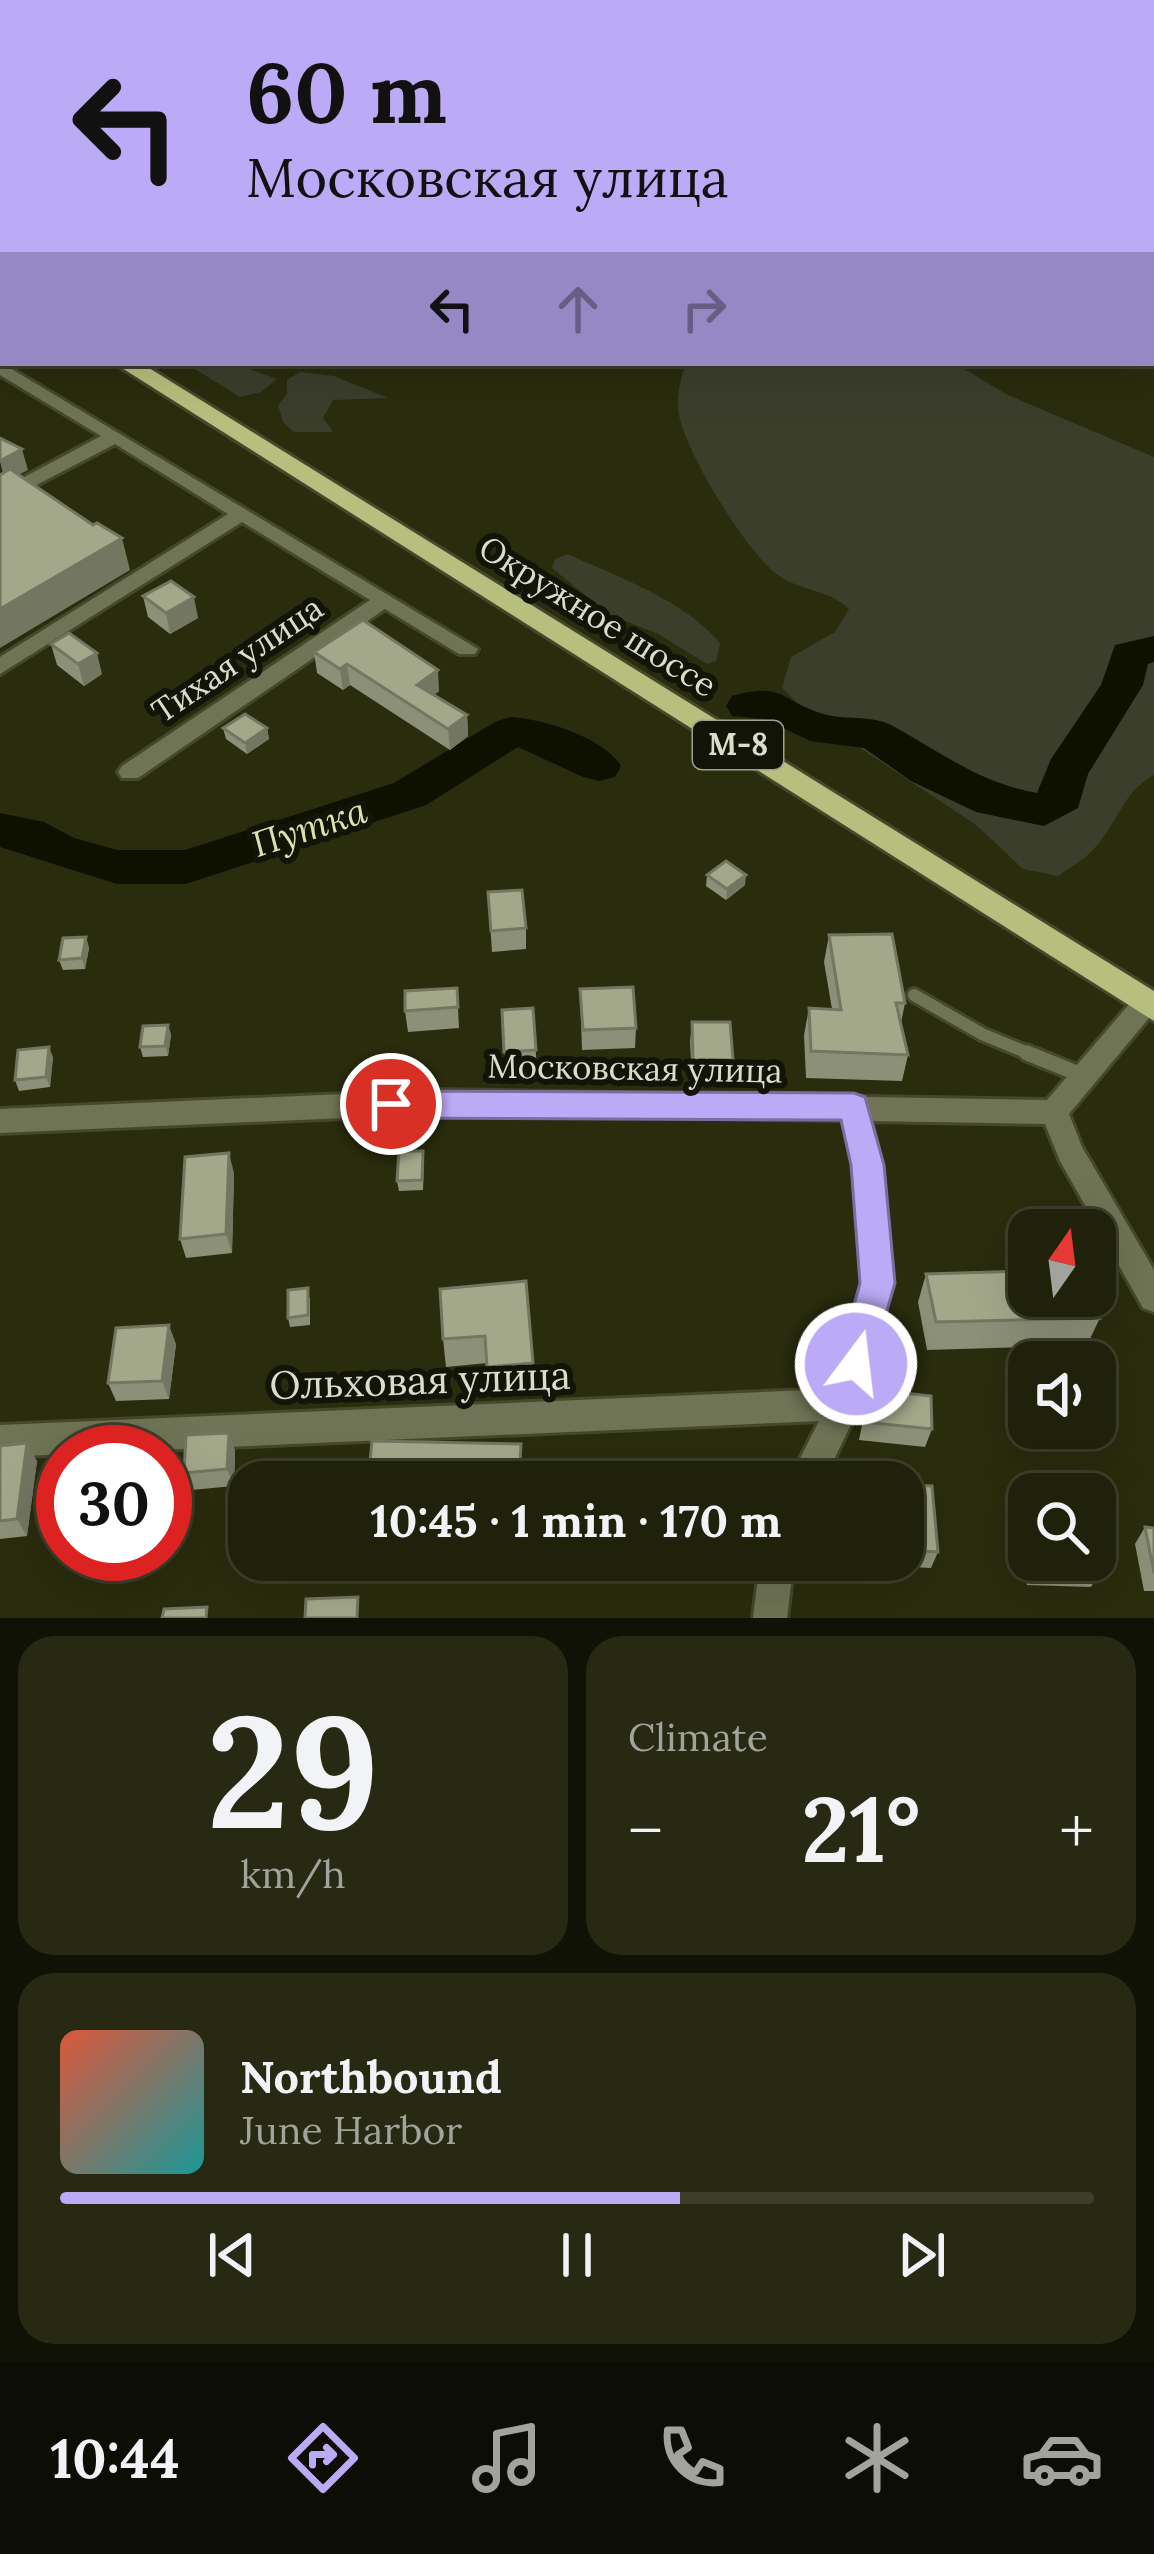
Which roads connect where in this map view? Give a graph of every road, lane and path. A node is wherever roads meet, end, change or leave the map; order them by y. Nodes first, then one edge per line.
1 (130, 366) edge
2 (0, 367) edge
3 (114, 436) junction
4 (0, 498) edge
5 (243, 512) junction
6 (382, 601) junction
7 (466, 650) dead end
8 (0, 667) edge
9 (130, 772) dead end
10 (914, 995) dead end
11 (1150, 1006) edge
12 (1085, 1076) junction
13 (854, 1107) junction
14 (1054, 1112) junction
15 (0, 1121) edge
16 (1154, 1298) edge
17 (844, 1404) junction
18 (0, 1441) edge
19 (816, 1461) edge
20 (774, 1581) edge
21 (770, 1618) edge

1 - 11 main road, Окружное шоссе / М-8
2 - 3 street
3 - 4 street
3 - 5 street
5 - 6 street
5 - 8 street
6 - 7 street
6 - 9 street, Тихая улица
10 - 12 lane
11 - 12 street
12 - 14 street
13 - 14 street, Московская улица
13 - 15 street, Московская улица
13 - 17 street
14 - 16 street
17 - 18 street, Ольховая улица
17 - 19 street
20 - 21 street

